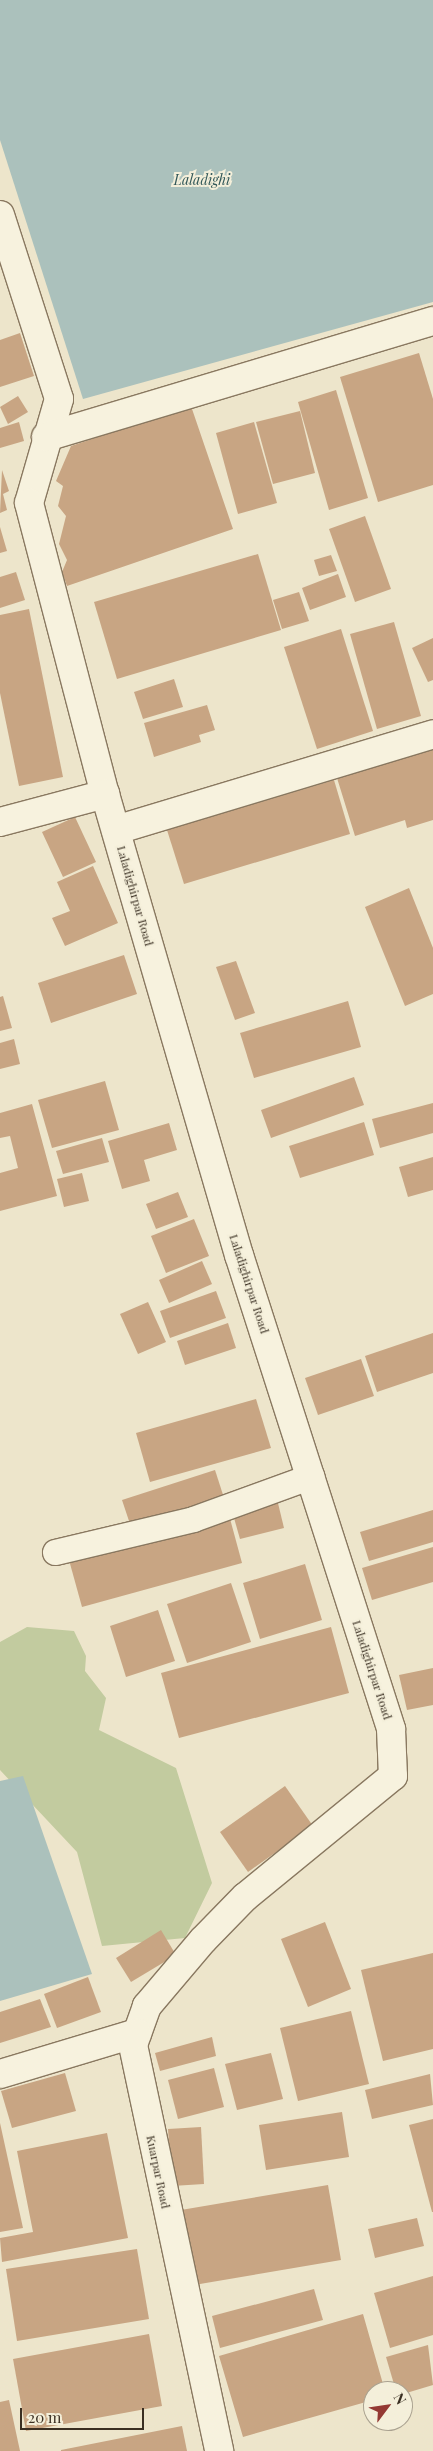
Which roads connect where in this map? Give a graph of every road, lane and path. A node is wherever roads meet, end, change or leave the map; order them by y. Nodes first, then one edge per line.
1 (0, 215) edge
2 (433, 321) edge
3 (46, 437) junction
4 (433, 734) edge
5 (106, 794) junction
6 (0, 822) edge
7 (116, 830) junction
8 (311, 1476) junction
9 (55, 1552) dead end
10 (137, 2032) junction
11 (0, 2074) edge
12 (219, 2451) edge

1 - 3 street, Laladighirpar Road
2 - 3 street
3 - 5 street, Laladighirpar Road
4 - 7 street
5 - 6 street
5 - 7 street, Laladighirpar Road
7 - 8 street, Laladighirpar Road
8 - 9 lane
8 - 10 street, Laladighirpar Road
10 - 11 street
10 - 12 street, Kuarpar Road

